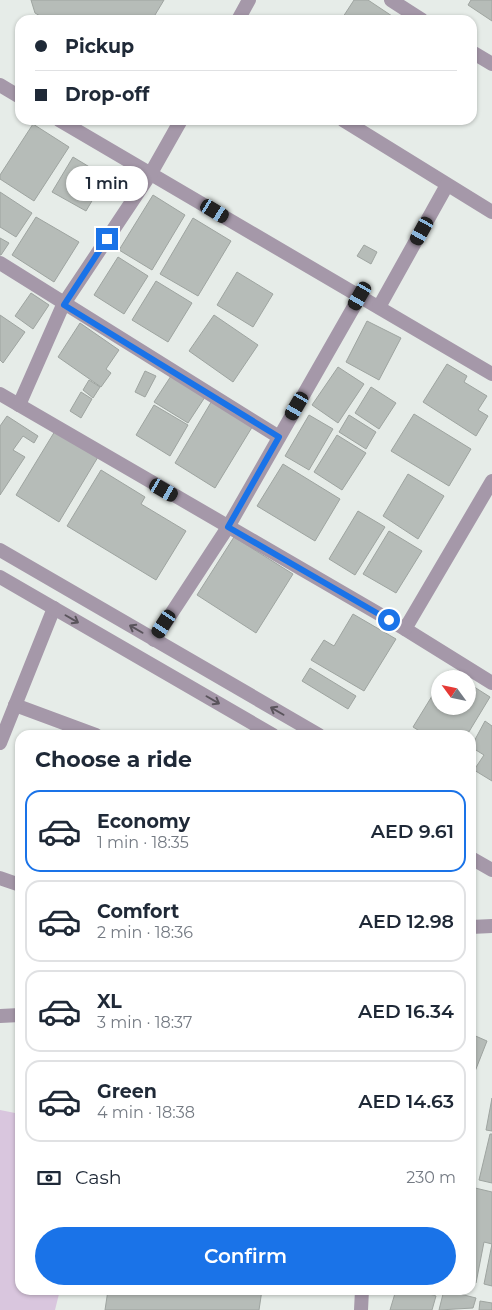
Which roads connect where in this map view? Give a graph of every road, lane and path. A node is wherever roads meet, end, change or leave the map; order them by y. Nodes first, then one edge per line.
1 (249, 0) edge
2 (391, 0) edge
3 (241, 15) edge
4 (414, 15) edge
5 (477, 55) edge
6 (492, 64) edge
7 (0, 85) edge
8 (15, 94) edge
9 (68, 125) edge
10 (178, 125) edge
11 (350, 125) edge
12 (151, 173) junction
13 (447, 184) junction
14 (492, 212) edge
15 (0, 264) edge
16 (360, 296) junction
17 (64, 305) junction
18 (379, 307) junction
19 (492, 374) edge
20 (0, 394) edge
21 (19, 405) junction
22 (279, 437) junction
23 (492, 481) edge
24 (228, 527) junction
25 (0, 550) edge
26 (0, 577) edge
27 (54, 608) junction
28 (405, 629) junction
29 (154, 640) junction
30 (492, 683) edge
31 (15, 705) junction
32 (82, 730) edge
33 (264, 730) edge
34 (310, 730) edge
35 (0, 743) edge
36 (476, 861) edge
37 (492, 870) edge
38 (0, 878) edge
39 (15, 883) edge
40 (492, 926) edge
41 (476, 927) edge
42 (15, 1015) edge
43 (0, 1016) edge
44 (362, 1295) edge
45 (361, 1310) edge

1 - 3 street
2 - 4 street
5 - 6 street
7 - 8 street
9 - 12 street
10 - 12 street
11 - 13 street
12 - 16 street
12 - 17 street
13 - 14 street
13 - 18 street
15 - 17 street
16 - 18 street
16 - 22 street
17 - 21 street
17 - 22 street
18 - 19 street
20 - 21 street
21 - 24 street
22 - 24 street
23 - 28 street
24 - 28 street
24 - 29 street
29 -> 25 street
26 - 27 street
27 - 31 street
27 -> 33 street
28 - 30 street
34 -> 29 street
31 - 32 street
31 - 35 street
36 - 37 street
38 - 39 street
40 - 41 street
42 - 43 street
44 - 45 street

